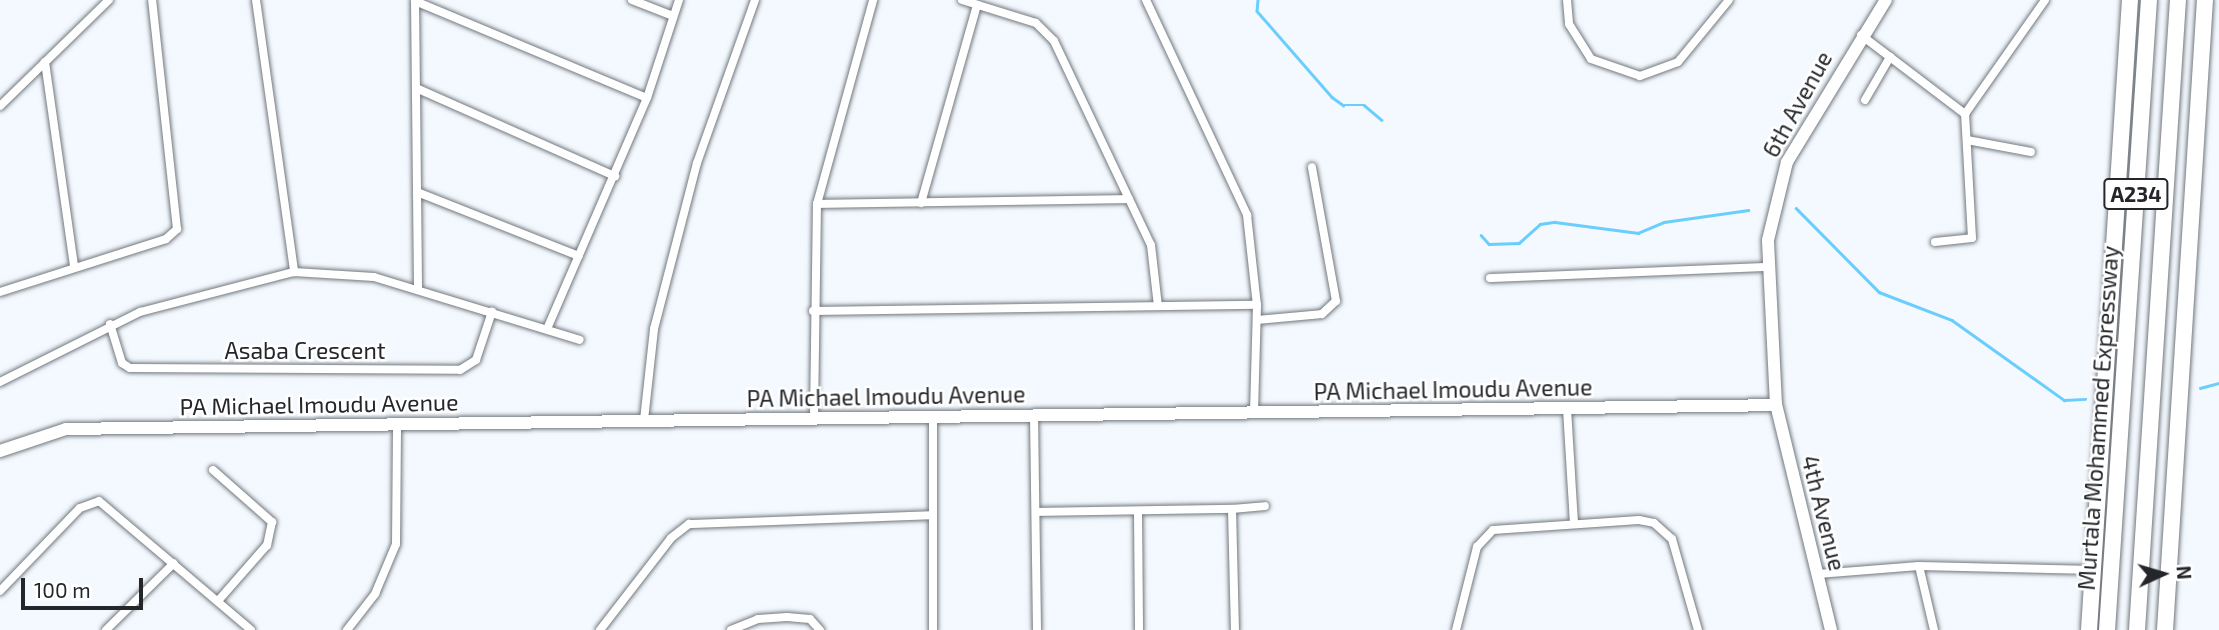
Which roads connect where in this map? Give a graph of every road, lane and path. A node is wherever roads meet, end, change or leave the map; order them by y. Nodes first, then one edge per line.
1 (109, 0) edge
2 (152, 0) edge
3 (256, 0) edge
4 (415, 0) edge
5 (632, 0) edge
6 (679, 0) edge
7 (755, 0) edge
8 (873, 0) edge
9 (962, 0) edge
10 (1146, 0) edge
11 (1567, 0) edge
12 (1729, 0) edge
13 (1886, 0) edge
14 (2045, 0) edge
15 (2130, 0) edge
16 (2149, 0) edge
17 (2178, 0) edge
18 (2205, 0) edge
19 (977, 5) junction
20 (673, 16) junction
21 (1861, 35) junction
22 (1890, 57) junction
23 (45, 62) junction
24 (416, 88) junction
25 (647, 98) junction
26 (1865, 100) dead end
27 (0, 106) edge
28 (1965, 114) junction
29 (1967, 140) junction
30 (2031, 152) dead end
31 (1312, 167) dead end
32 (615, 176) junction
33 (417, 192) junction
34 (1129, 199) junction
35 (921, 203) junction
36 (817, 204) junction
37 (1936, 242) dead end
38 (579, 256) junction
39 (74, 267) junction
40 (1767, 267) junction
41 (294, 272) junction
42 (1490, 278) dead end
43 (418, 289) junction
44 (0, 292) edge
45 (1257, 305) junction
46 (1158, 306) junction
47 (492, 312) junction
48 (813, 312) junction
49 (1257, 320) junction
50 (110, 324) junction
51 (547, 330) junction
52 (580, 340) dead end
53 (0, 382) edge
54 (1776, 405) junction
55 (1567, 409) junction
56 (1254, 413) junction
57 (1034, 415) junction
58 (933, 416) junction
59 (814, 417) junction
60 (644, 420) junction
61 (397, 423) junction
62 (0, 451) edge
63 (213, 470) dead end
64 (1265, 506) dead end
65 (1232, 509) junction
66 (1036, 512) junction
67 (1139, 512) junction
68 (933, 515) junction
69 (1574, 522) junction
70 (174, 563) junction
71 (1919, 566) junction
72 (2094, 570) junction
73 (1818, 574) junction
74 (0, 591) edge
75 (218, 601) junction
76 (106, 630) edge
77 (251, 630) edge
78 (347, 630) edge
79 (600, 630) edge
80 (731, 630) edge
81 (820, 630) edge
82 (933, 630) edge
83 (1037, 630) edge
84 (1139, 630) edge
85 (1235, 630) edge
86 (1455, 630) edge
87 (1698, 630) edge
88 (1831, 630) edge
89 (1934, 630) edge
90 (2089, 630) edge
91 (2107, 630) edge
92 (2137, 630) edge
93 (2165, 630) edge

1 - 23 street
2 - 39 street
3 - 41 street
4 - 24 street
4 - 25 street
5 - 20 street
6 - 20 street
7 - 60 street
8 - 36 street
9 - 19 street
10 - 45 street
11 - 12 street
13 - 21 street, 6th Avenue
14 - 28 street
15 - 72 highway, Murtala Mohammed Expressway
16 - 91 highway, Murtala Mohammed Expressway / A234
17 - 92 highway, A234
18 - 93 highway
19 - 34 street
19 - 35 street
20 - 25 street
21 - 22 street
21 - 40 street, 6th Avenue
22 - 26 street
22 - 28 street
23 - 27 street
23 - 39 street
24 - 32 street
24 - 33 street
25 - 32 street
28 - 29 street
29 - 30 street
29 - 37 street
31 - 49 street
32 - 38 street
33 - 38 street
33 - 43 street
34 - 35 street
34 - 46 street
35 - 36 street
36 - 48 street
38 - 51 street
39 - 44 street
40 - 42 street
40 - 54 street, 6th Avenue
41 - 43 street
41 - 50 street
43 - 47 street
45 - 46 street
45 - 49 street
46 - 48 street
47 - 50 street, Asaba Crescent
47 - 51 street
48 - 59 street
49 - 56 street
50 - 53 street
51 - 52 street
54 - 55 street, PA Michael Imoudu Avenue
54 - 73 street, 4th Avenue
55 - 56 street, PA Michael Imoudu Avenue
55 - 69 street
56 - 57 street, PA Michael Imoudu Avenue
57 - 58 street, PA Michael Imoudu Avenue
57 - 66 street
58 - 59 street, PA Michael Imoudu Avenue
58 - 68 street
59 - 60 street, PA Michael Imoudu Avenue
60 - 61 street, PA Michael Imoudu Avenue
61 - 62 street, PA Michael Imoudu Avenue
61 - 78 street
63 - 75 street
64 - 65 street
65 - 67 street
65 - 85 street
66 - 67 street
66 - 83 street
67 - 84 street
68 - 79 street
68 - 82 street
69 - 86 street
69 - 87 street
70 - 74 street
70 - 75 street
70 - 76 street
71 - 72 street
71 - 73 street
71 - 89 street
72 - 90 highway, Murtala Mohammed Expressway
73 - 88 street, 4th Avenue
75 - 77 street
80 - 81 street

